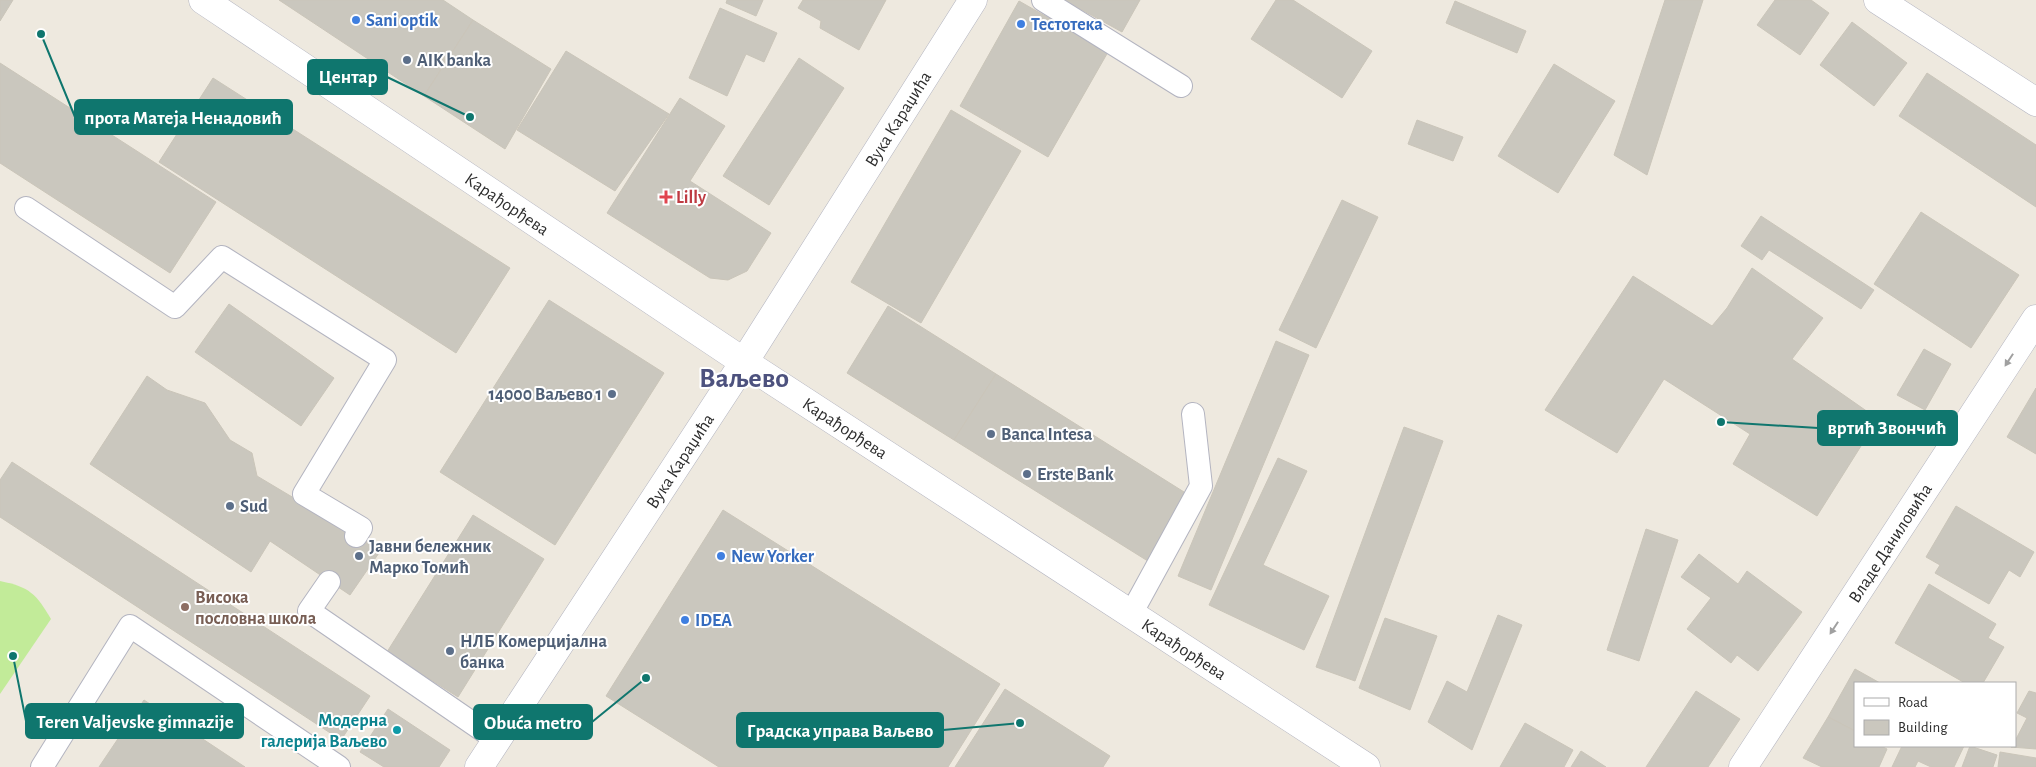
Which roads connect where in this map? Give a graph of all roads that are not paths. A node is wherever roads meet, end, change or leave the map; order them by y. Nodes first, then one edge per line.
1 (203, 0) edge
2 (973, 0) edge
3 (1043, 0) edge
4 (1878, 0) edge
5 (1181, 86) dead end
6 (2036, 102) edge
7 (26, 208) dead end
8 (2036, 319) edge
9 (744, 362) junction
10 (1193, 414) dead end
11 (356, 536) dead end
12 (329, 582) dead end
13 (1131, 614) junction
14 (496, 740) junction
15 (42, 767) edge
16 (340, 767) edge
17 (479, 767) edge
18 (1366, 767) edge
19 (1743, 767) edge

1 - 9 street, Карађорђева
2 - 9 street, Вука Караџића
3 - 5 lane
4 - 6 street
7 - 11 lane
8 -> 19 street, Владе Даниловића
9 - 13 street, Карађорђева
9 - 14 street, Вука Караџића
10 - 13 lane
12 - 14 lane
13 - 18 street, Карађорђева
14 - 17 street, Вука Караџића
15 - 16 lane

